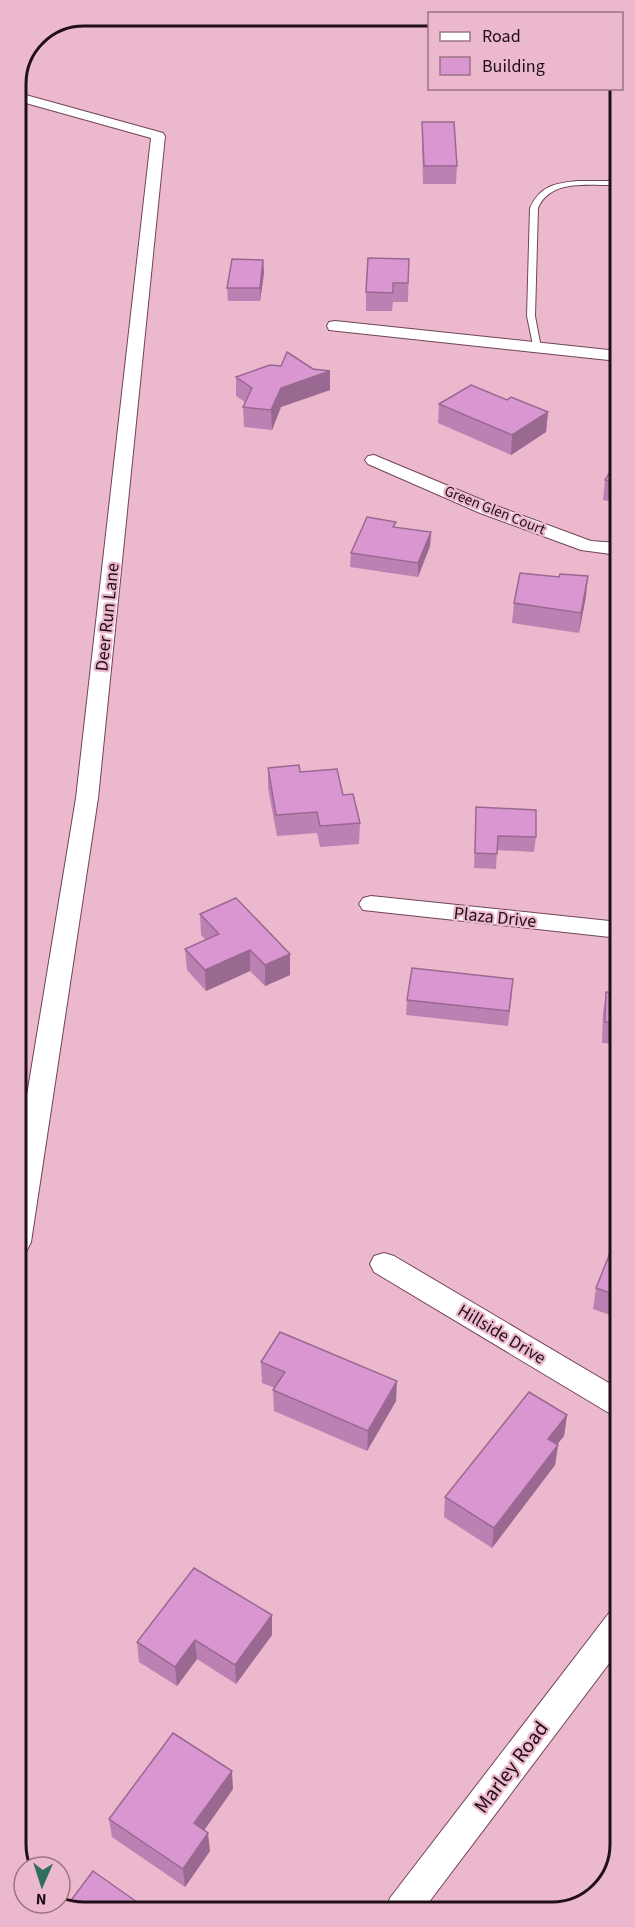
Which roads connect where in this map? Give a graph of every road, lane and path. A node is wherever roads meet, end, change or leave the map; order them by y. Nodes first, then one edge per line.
1 (26, 99) edge
2 (610, 183) edge
3 (335, 326) dead end
4 (537, 348) junction
5 (610, 355) edge
6 (374, 460) dead end
7 (610, 548) edge
8 (371, 904) dead end
9 (610, 929) edge
10 (26, 1179) edge
11 (384, 1264) dead end
12 (610, 1398) edge
13 (610, 1636) edge
14 (408, 1902) edge

1 - 10 street, Deer Run Lane
2 - 4 lane
3 - 4 street
4 - 5 street
6 - 7 street, Green Glen Court
8 - 9 street, Plaza Drive
11 - 12 street, Hillside Drive
13 - 14 street, Marley Road

